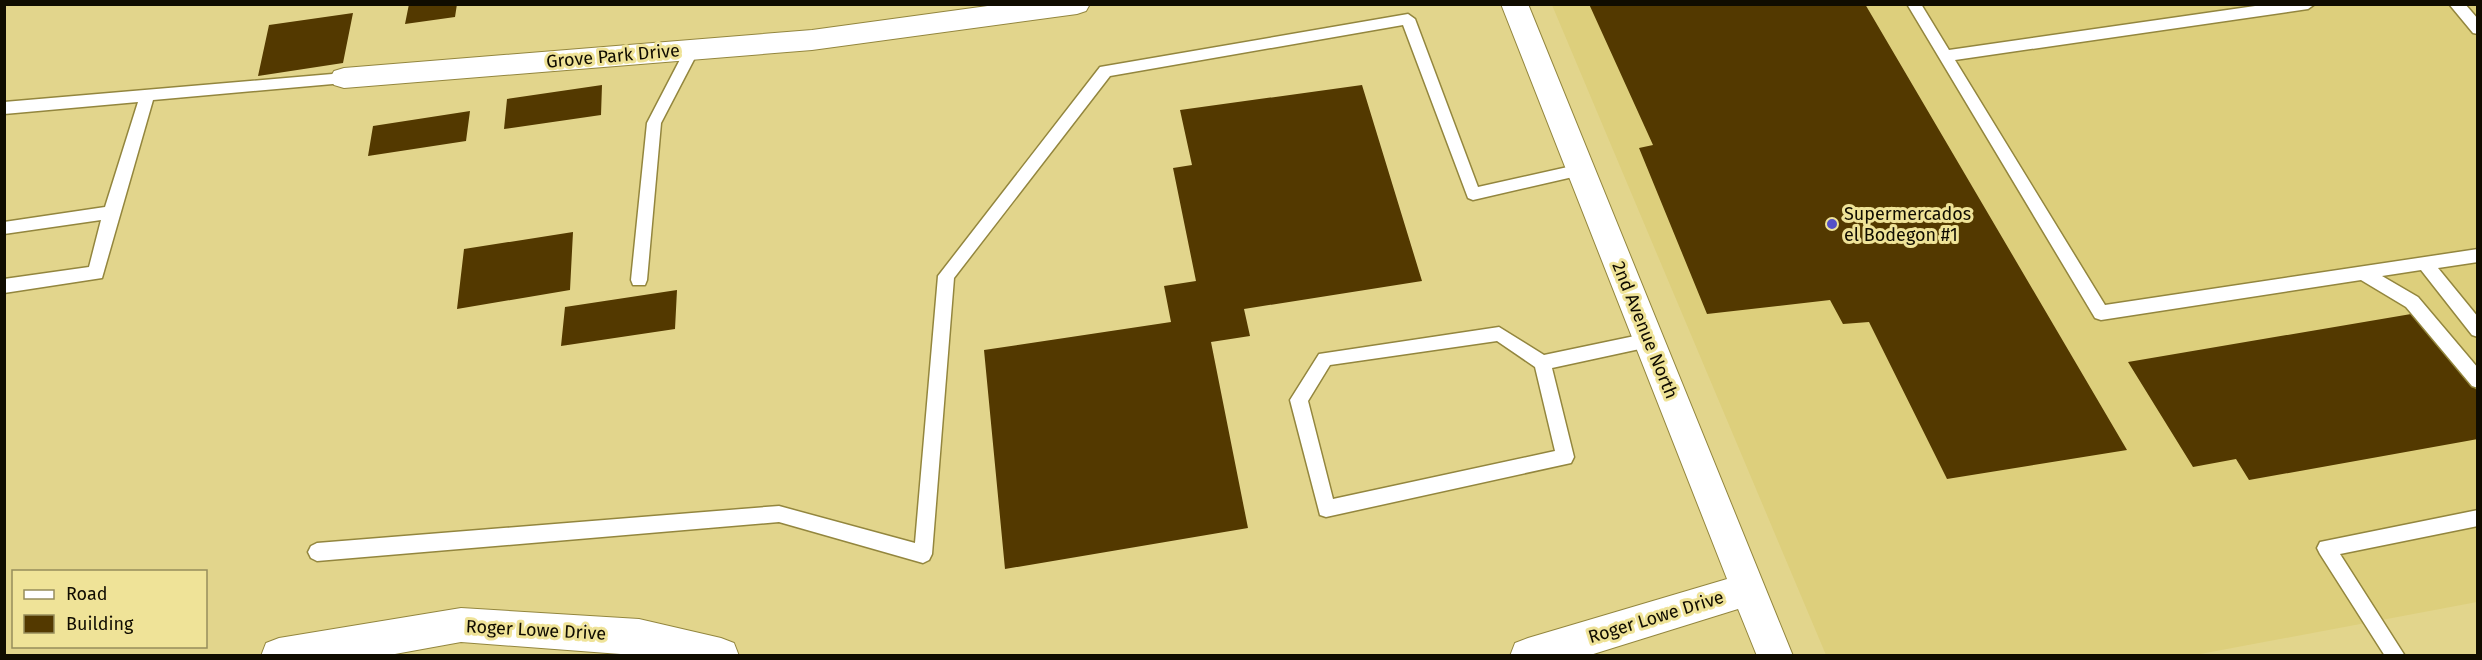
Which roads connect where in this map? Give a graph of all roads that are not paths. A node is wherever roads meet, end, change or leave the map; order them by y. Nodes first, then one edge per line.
1 (1077, 4) edge
2 (1514, 4) edge
3 (1914, 4) edge
4 (2308, 4) edge
5 (2456, 4) edge
6 (2478, 29) edge
7 (692, 50) junction
8 (1945, 56) junction
9 (344, 78) joint
10 (147, 95) junction
11 (4, 108) edge
12 (1581, 170) junction
13 (111, 212) junction
14 (4, 228) edge
15 (2478, 255) edge
16 (2425, 263) junction
17 (2364, 273) junction
18 (639, 280) dead end
19 (4, 286) edge
20 (2478, 330) edge
21 (1649, 340) junction
22 (1542, 363) junction
23 (2478, 381) edge
24 (2478, 518) edge
25 (317, 552) dead end
26 (1749, 589) junction
27 (279, 656) edge
28 (721, 656) edge
29 (1528, 656) edge
30 (1775, 656) edge
31 (2396, 656) edge

1 - 7 street, Grove Park Drive
2 - 12 street, 2nd Avenue North
3 - 8 lane
4 - 8 lane
5 - 6 lane
7 - 9 street, Grove Park Drive
7 - 18 lane
8 - 17 lane
9 - 10 lane, Grove Park Drive
10 - 11 lane, Grove Park Drive
10 - 13 lane
12 - 21 street, 2nd Avenue North
12 - 25 lane
13 - 14 lane
13 - 19 lane
15 - 16 lane
16 - 17 lane
16 - 20 lane
17 - 23 lane
21 - 22 lane
21 - 26 street, 2nd Avenue North
22 - 22 lane
24 - 31 lane
26 - 29 street, Roger Lowe Drive
26 - 30 street, 2nd Avenue North
27 - 28 street, Roger Lowe Drive

